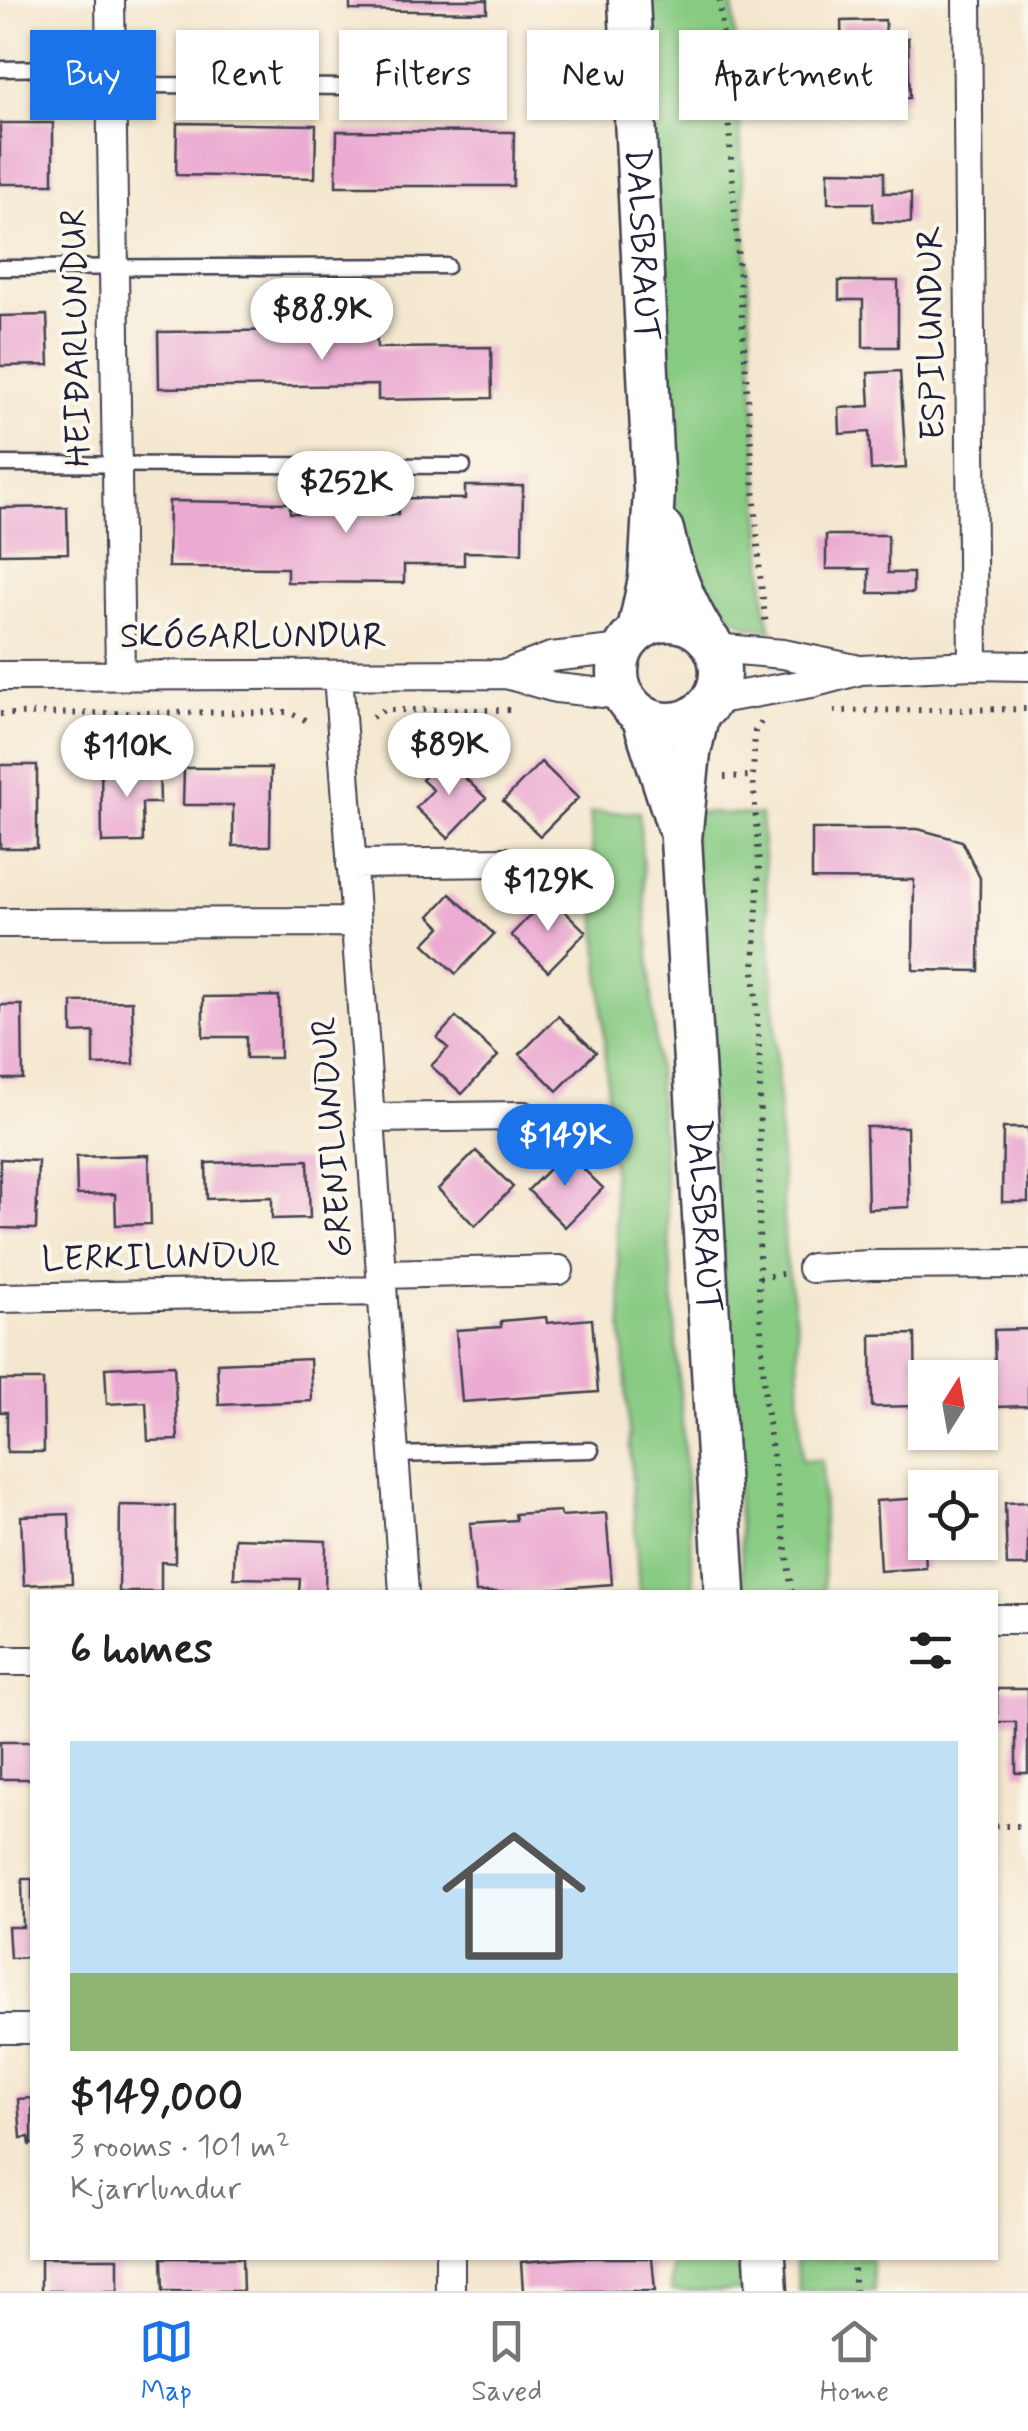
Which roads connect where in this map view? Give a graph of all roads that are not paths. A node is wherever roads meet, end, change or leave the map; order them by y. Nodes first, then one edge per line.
1 (110, 0) edge
2 (629, 0) edge
3 (967, 0) edge
4 (110, 30) edge
5 (30, 69) edge
6 (0, 70) edge
7 (156, 84) edge
8 (339, 86) edge
9 (112, 120) edge
10 (447, 266) dead end
11 (0, 268) edge
12 (114, 268) junction
13 (0, 464) edge
14 (117, 464) junction
15 (463, 466) dead end
16 (654, 492) junction
17 (630, 640) junction
18 (710, 643) junction
19 (973, 665) junction
20 (1028, 666) edge
21 (861, 670) junction
22 (506, 674) junction
23 (120, 675) junction
24 (338, 675) junction
25 (0, 676) edge
26 (632, 706) junction
27 (706, 706) junction
28 (681, 838) junction
29 (506, 862) dead end
30 (352, 864) junction
31 (356, 922) junction
32 (0, 923) edge
33 (524, 1116) dead end
34 (370, 1118) junction
35 (1028, 1264) edge
36 (812, 1268) dead end
37 (558, 1270) dead end
38 (382, 1283) junction
39 (0, 1298) edge
40 (591, 1450) dead end
41 (394, 1455) junction
42 (404, 1590) edge
43 (725, 1590) edge
44 (998, 1619) edge
45 (1028, 1619) edge
46 (0, 1661) edge
47 (30, 1661) edge
48 (0, 2029) edge
49 (30, 2030) edge
50 (450, 2260) edge
51 (765, 2260) edge
52 (450, 2291) edge
53 (767, 2291) edge

1 - 4 street, HEIÐARLUNDUR
2 - 16 street, DALSBRAUT
3 - 19 street, ESPILUNDUR
5 - 6 lane
7 - 8 lane
9 - 12 street, HEIÐARLUNDUR
10 - 12 lane
11 - 12 lane
12 - 14 street, HEIÐARLUNDUR
13 - 14 lane
14 - 15 lane
14 - 23 street, HEIÐARLUNDUR
16 - 17 street, DALSBRAUT
16 - 18 street, DALSBRAUT
17 - 18 street
17 - 22 street, SKÓGARLUNDUR
17 - 26 street
18 - 21 street
18 - 27 street
19 - 20 street
19 - 21 street
21 - 27 street
22 - 24 street, SKÓGARLUNDUR
22 - 26 street, SKÓGARLUNDUR
23 - 24 street, SKÓGARLUNDUR
23 - 25 street, SKÓGARLUNDUR
24 - 30 street, GRENILUNDUR
26 - 27 street
26 - 28 street, DALSBRAUT
27 - 28 street, DALSBRAUT
28 - 43 street, DALSBRAUT
29 - 30 street
30 - 31 street, GRENILUNDUR
31 - 32 street
31 - 34 street, GRENILUNDUR
33 - 34 street
34 - 38 street, GRENILUNDUR
35 - 36 street
37 - 38 street, LERKILUNDUR
38 - 39 street, LERKILUNDUR
38 - 41 street, GRENILUNDUR
40 - 41 lane
41 - 42 street, GRENILUNDUR
44 - 45 street
46 - 47 street
48 - 49 street
50 - 52 street
51 - 53 street

